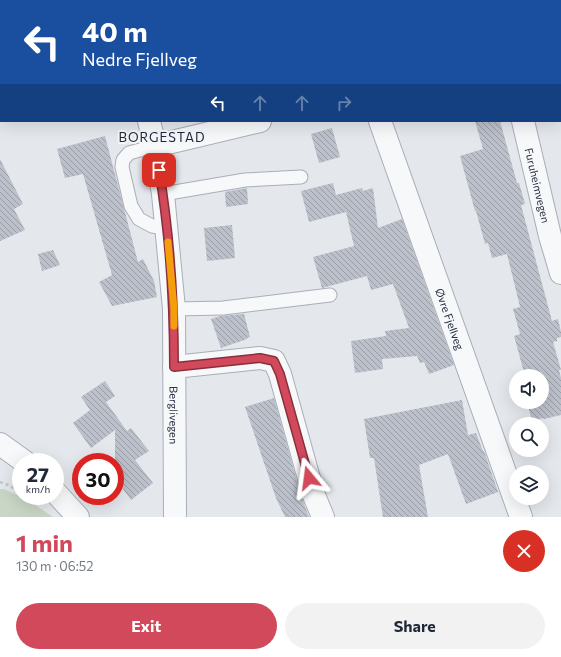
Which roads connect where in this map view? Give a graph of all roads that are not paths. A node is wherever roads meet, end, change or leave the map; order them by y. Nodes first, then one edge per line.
1 (149, 122) edge
2 (256, 122) edge
3 (380, 122) edge
4 (523, 122) edge
5 (155, 146) junction
6 (302, 177) dead end
7 (163, 194) junction
8 (166, 228) junction
9 (561, 273) edge
10 (330, 295) dead end
11 (174, 309) junction
12 (174, 367) junction
13 (0, 444) edge
14 (12, 453) edge
15 (64, 502) edge
16 (78, 517) edge
17 (175, 517) edge
18 (323, 517) edge
19 (521, 517) edge

1 - 5 street, Berglivegen
2 - 5 street
3 - 19 street, Øvre Fjellveg
4 - 9 street, Furuheimvegen
5 - 7 street, Berglivegen
5 - 8 lane
6 - 7 lane
7 - 8 street, Berglivegen
8 - 11 street, Berglivegen
10 - 11 lane
11 - 12 street, Berglivegen
12 - 17 street, Berglivegen
12 - 18 street
13 - 14 street
15 - 16 street

